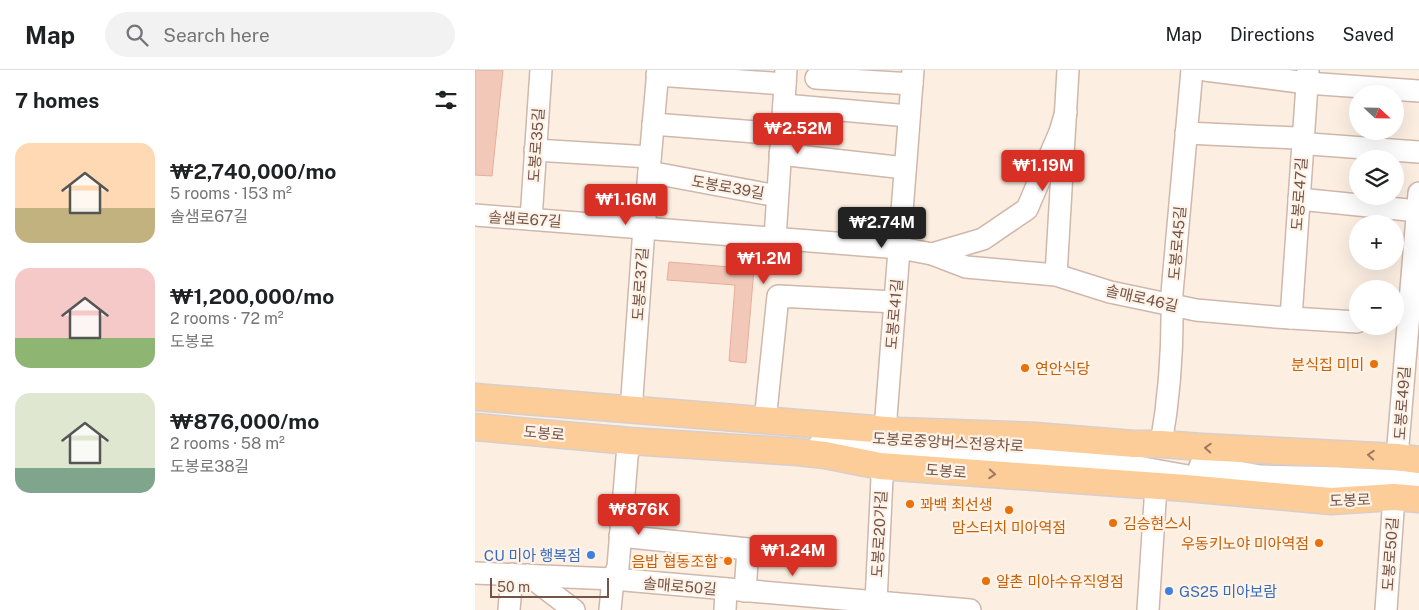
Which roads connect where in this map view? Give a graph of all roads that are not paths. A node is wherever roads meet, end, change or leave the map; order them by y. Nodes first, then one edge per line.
1 (541, 70) edge
2 (1068, 70) edge
3 (1192, 70) edge
4 (1205, 70) edge
5 (657, 72) edge
6 (1307, 76) edge
7 (912, 77) edge
8 (816, 78) dead end
9 (785, 86) edge
10 (1419, 91) edge
11 (1066, 112) junction
12 (909, 116) junction
13 (653, 124) junction
14 (1186, 133) junction
15 (1303, 141) junction
16 (781, 144) junction
17 (535, 150) junction
18 (1419, 152) edge
19 (649, 165) junction
20 (905, 168) junction
21 (777, 196) junction
22 (1299, 199) junction
23 (1418, 202) edge
24 (475, 215) edge
25 (531, 219) junction
26 (644, 228) junction
27 (775, 238) junction
28 (900, 248) junction
29 (931, 254) junction
30 (1416, 261) edge
31 (1056, 275) junction
32 (895, 302) junction
33 (1172, 305) junction
34 (1291, 318) junction
35 (1349, 322) edge
36 (1407, 325) edge
37 (475, 397) edge
38 (475, 408) edge
39 (631, 411) junction
40 (475, 414) edge
41 (765, 421) junction
42 (475, 427) edge
43 (885, 430) junction
44 (630, 441) junction
45 (1161, 444) junction
46 (1408, 458) edge
47 (880, 466) junction
48 (1419, 482) edge
49 (1156, 486) junction
50 (1419, 491) edge
51 (1406, 498) edge
52 (620, 536) junction
53 (475, 573) edge
54 (520, 574) junction
55 (613, 579) junction
56 (732, 597) edge
57 (777, 602) edge
58 (876, 602) junction
59 (509, 610) edge
60 (574, 610) edge
61 (609, 610) edge
62 (970, 610) edge
63 (1148, 610) edge
64 (1386, 610) edge

1 - 17 street, 도봉로35길
2 - 11 street
3 - 14 street, 도봉로45길
4 - 6 street
5 - 9 street
5 - 13 street, 도봉로37길
6 - 10 street
6 - 15 street, 도봉로47길
7 - 8 street, 도봉로41길
7 - 12 street, 도봉로41길
9 - 12 street
9 - 16 street, 도봉로39길
11 - 29 street, 솔샘로67길
11 - 31 street
12 - 20 street, 도봉로41길
13 - 16 street
13 - 19 street, 도봉로37길
14 - 15 street
14 - 33 street, 도봉로45길
15 - 18 street
15 - 22 street, 도봉로47길
16 - 20 street
16 - 21 street, 도봉로39길
17 - 19 street
17 - 25 street, 도봉로35길
19 - 21 street, 도봉로39길
19 - 26 street, 도봉로37길
20 - 28 street, 도봉로41길
21 - 27 street, 도봉로39길
22 - 23 street
22 - 34 street, 도봉로47길
23 - 30 street, 도봉로49길
24 - 25 street, 솔샘로67길
25 - 26 street, 솔샘로67길
26 - 27 street, 솔샘로67길
26 - 39 street, 도봉로37길
27 - 28 street, 솔샘로67길
28 - 29 street, 솔샘로67길
28 - 32 street, 도봉로41길
29 - 31 street, 솔매로46길
30 - 36 street, 도봉로49길
31 - 33 street, 솔매로46길
32 - 41 street
32 - 43 street, 도봉로41길
33 - 34 street, 솔매로46길
33 - 45 street, 도봉로45길
34 - 35 street, 솔매로46길
36 - 46 street, 도봉로49길
37 - 39 main road, 도봉로
38 - 48 street, 도봉로중앙버스전용차로
39 - 41 main road, 도봉로
40 - 50 street
41 - 43 main road, 도봉로
42 - 44 main road, 도봉로
43 - 45 main road, 도봉로
44 - 47 main road, 도봉로
44 - 52 street
46 -> 45 main road, 도봉로
47 -> 49 main road, 도봉로
47 - 58 street, 도봉로20가길
49 - 51 main road, 도봉로
49 - 63 street
51 - 64 street, 도봉로50길
52 - 55 street
52 - 56 street
53 - 54 street
54 - 55 street
54 - 59 street
54 - 60 street
55 - 56 street, 솔매로50길
55 - 61 street
56 - 57 street, 솔매로50길
57 - 58 street, 솔매로50길
58 - 62 street, 솔매로50길

